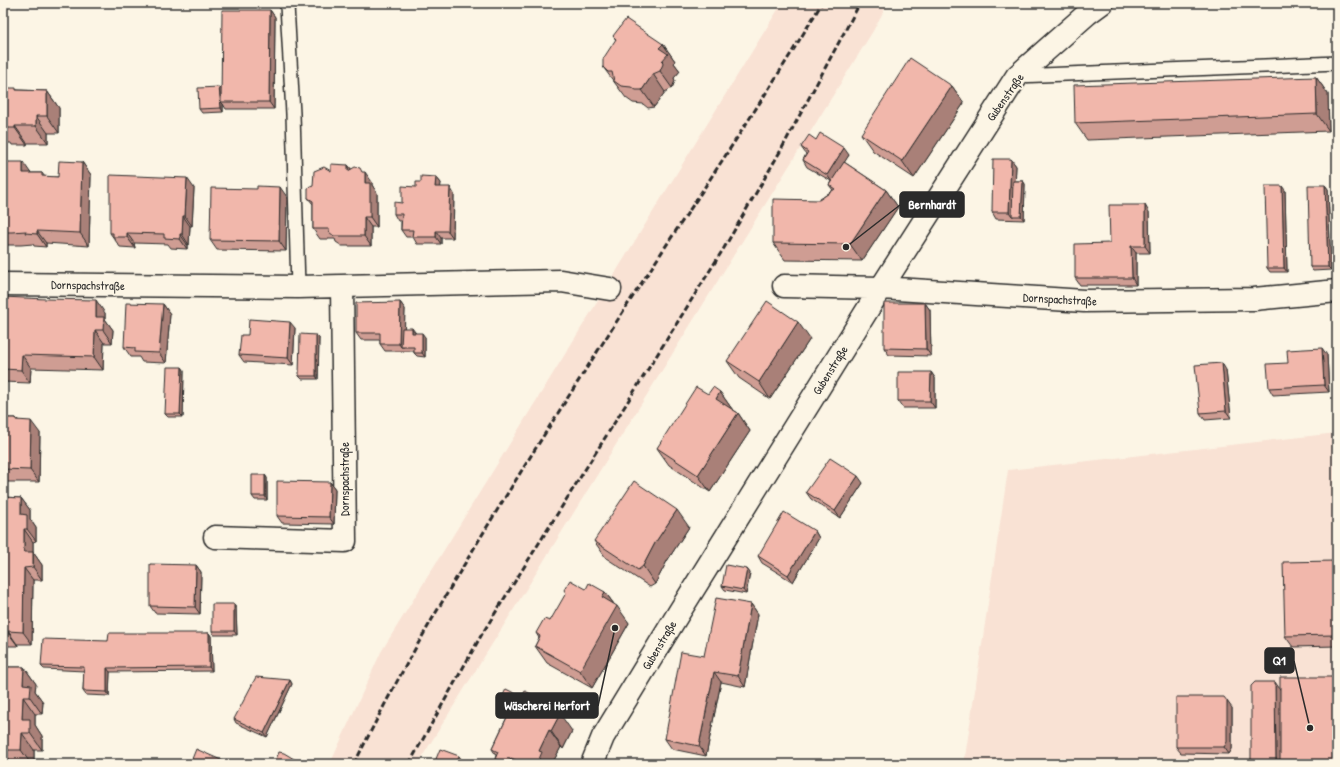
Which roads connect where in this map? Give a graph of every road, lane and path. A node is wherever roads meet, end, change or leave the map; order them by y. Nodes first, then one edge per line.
1 (1102, 3) edge
2 (286, 5) dead end
3 (1337, 63) edge
4 (1017, 76) junction
5 (3, 284) edge
6 (342, 286) junction
7 (784, 286) dead end
8 (298, 287) junction
9 (881, 288) junction
10 (610, 289) dead end
11 (1337, 291) edge
12 (215, 538) dead end
13 (592, 764) edge

1 - 4 street, Gubenstraße
2 - 8 lane
3 - 4 lane
4 - 9 street, Gubenstraße
5 - 8 street, Dornspachstraße
6 - 8 street, Dornspachstraße
6 - 10 street, Dornspachstraße
6 - 12 street, Dornspachstraße
7 - 9 street, Dornspachstraße
9 - 11 street, Dornspachstraße
9 - 13 street, Gubenstraße

